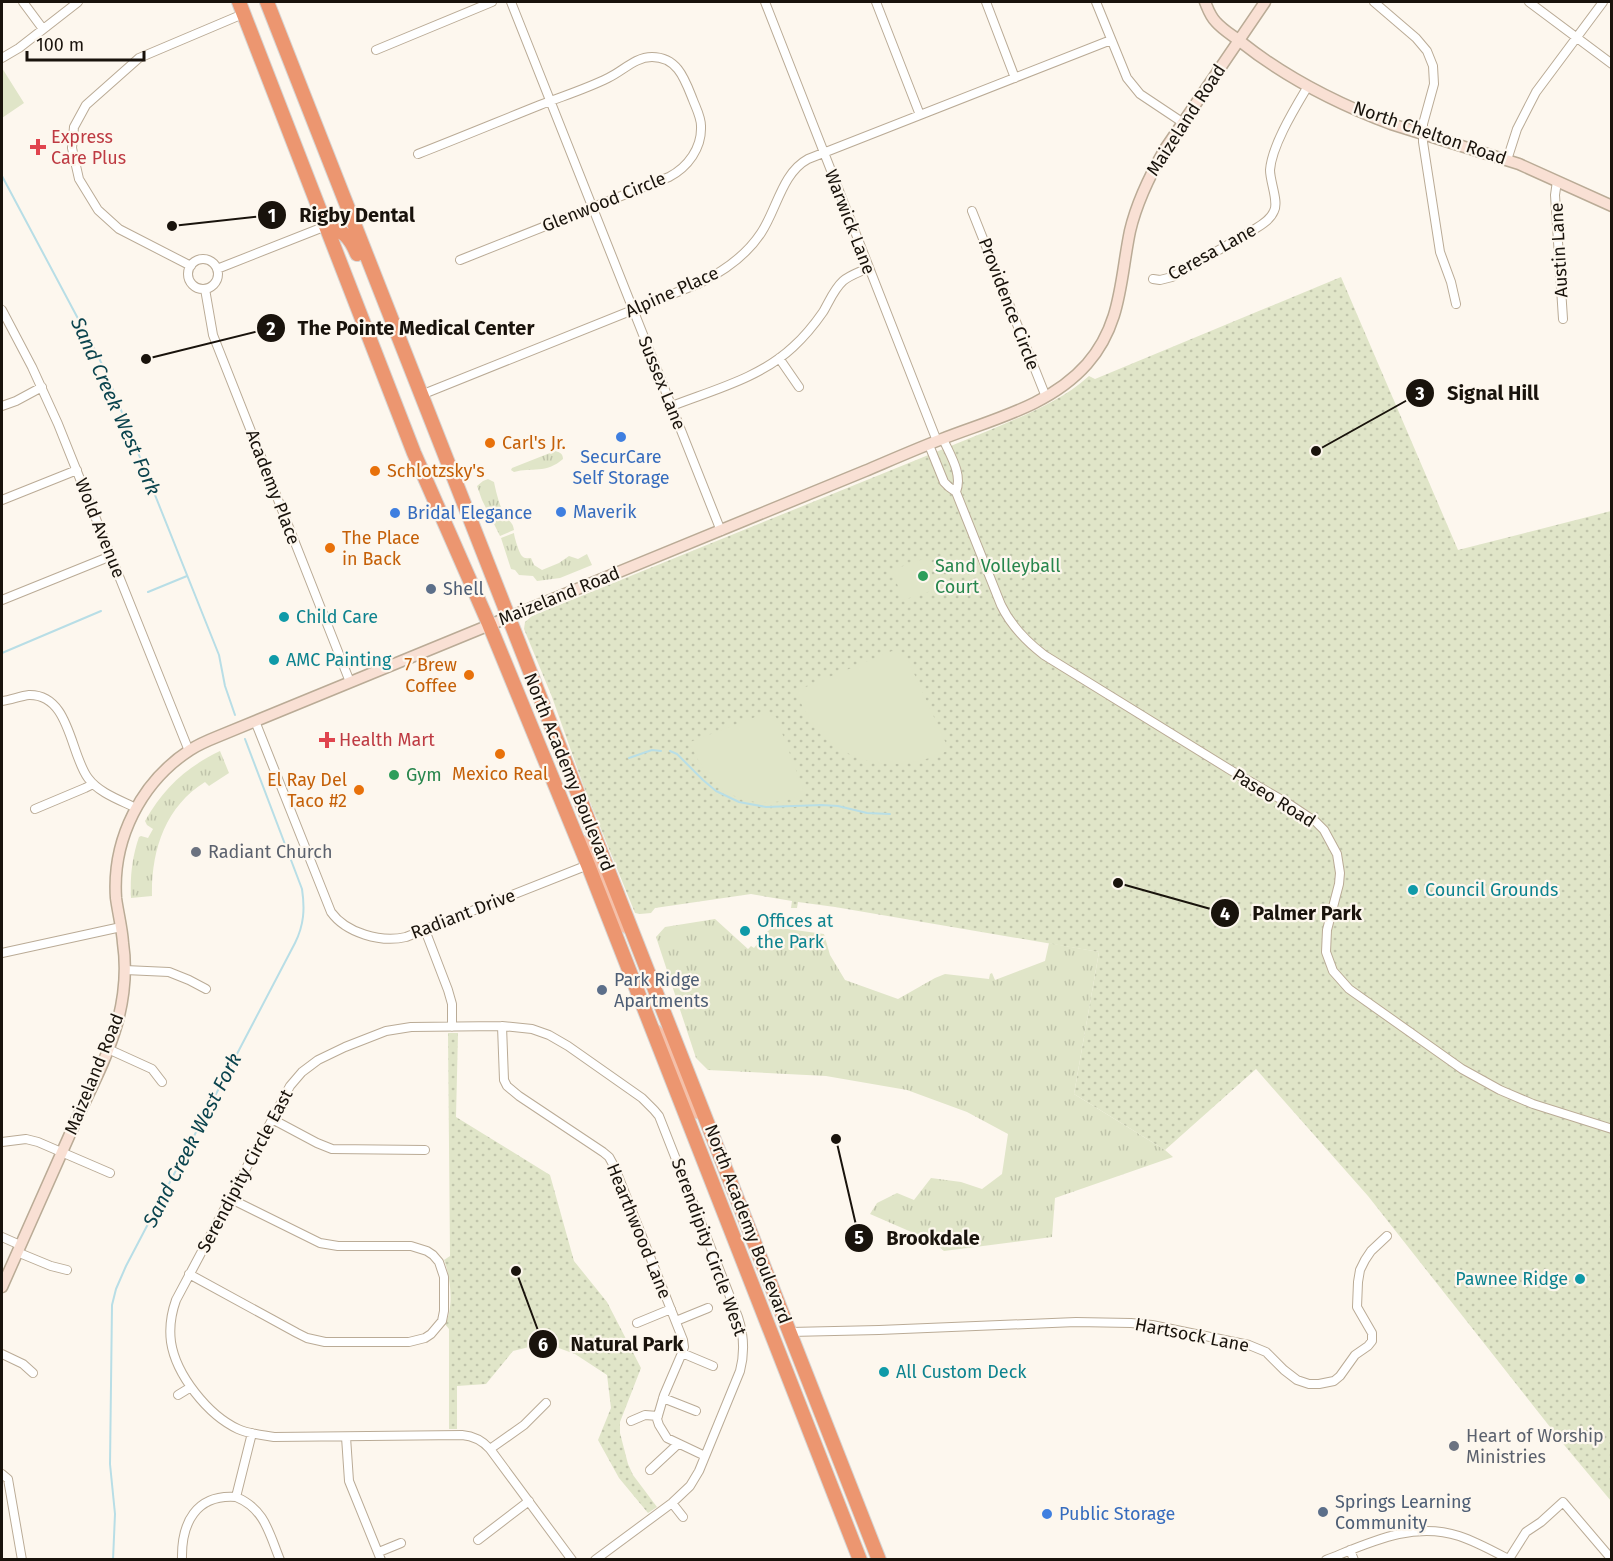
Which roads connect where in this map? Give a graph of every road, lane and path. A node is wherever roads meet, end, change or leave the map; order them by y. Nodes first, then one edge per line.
1 (23, 2) edge
2 (78, 2) edge
3 (267, 2) edge
4 (492, 2) edge
5 (513, 2) edge
6 (765, 2) edge
7 (876, 2) edge
8 (986, 2) edge
9 (1096, 2) edge
10 (1205, 2) edge
11 (1264, 2) edge
12 (1374, 2) edge
13 (1529, 2) edge
14 (1603, 2) edge
15 (241, 8) edge
16 (43, 29) junction
17 (1576, 38) junction
18 (1111, 40) junction
19 (1238, 40) junction
20 (376, 50) dead end
21 (2, 58) edge
22 (1611, 64) edge
23 (1015, 78) junction
24 (1308, 86) junction
25 (551, 101) junction
26 (920, 115) junction
27 (1182, 122) junction
28 (1423, 134) junction
29 (824, 153) junction
30 (418, 154) dead end
31 (1507, 160) junction
32 (1557, 181) junction
33 (1611, 206) edge
34 (593, 207) junction
35 (972, 211) dead end
36 (326, 226) junction
37 (460, 260) dead end
38 (191, 266) junction
39 (868, 268) junction
40 (217, 269) junction
41 (1153, 279) dead end
42 (205, 289) junction
43 (1456, 304) dead end
44 (2, 310) edge
45 (633, 310) junction
46 (1563, 319) dead end
47 (392, 320) junction
48 (779, 358) junction
49 (42, 387) junction
50 (799, 387) dead end
51 (421, 395) junction
52 (1046, 398) junction
53 (2, 406) edge
54 (672, 406) junction
55 (936, 442) junction
56 (77, 470) junction
57 (956, 492) junction
58 (2, 500) edge
59 (721, 531) junction
60 (111, 556) junction
61 (2, 600) edge
62 (508, 616) junction
63 (489, 624) junction
64 (350, 682) junction
65 (2, 701) edge
66 (255, 721) junction
67 (189, 751) junction
68 (93, 784) junction
69 (136, 808) junction
70 (35, 809) dead end
71 (578, 840) junction
72 (588, 865) junction
73 (121, 927) junction
74 (630, 928) junction
75 (425, 930) junction
76 (2, 953) edge
77 (125, 970) junction
78 (206, 989) dead end
79 (502, 1026) junction
80 (452, 1027) junction
81 (652, 1028) junction
82 (108, 1049) junction
83 (162, 1082) dead end
84 (704, 1113) junction
85 (272, 1119) junction
86 (1611, 1129) edge
87 (2, 1142) edge
88 (425, 1150) dead end
89 (62, 1152) junction
90 (110, 1173) dead end
91 (229, 1198) junction
92 (1387, 1236) dead end
93 (2, 1237) edge
94 (19, 1248) junction
95 (67, 1270) dead end
96 (189, 1274) junction
97 (2, 1287) edge
98 (708, 1308) dead end
99 (671, 1309) junction
100 (676, 1321) junction
101 (637, 1323) dead end
102 (790, 1332) junction
103 (773, 1338) junction
104 (682, 1353) junction
105 (2, 1354) edge
106 (713, 1366) dead end
107 (33, 1373) dead end
108 (191, 1387) junction
109 (178, 1395) dead end
110 (663, 1398) junction
111 (546, 1402) dead end
112 (696, 1411) dead end
113 (658, 1416) junction
114 (631, 1421) dead end
115 (252, 1433) junction
116 (346, 1437) junction
117 (678, 1444) junction
118 (490, 1449) junction
119 (705, 1456) junction
120 (650, 1470) dead end
121 (2, 1474) edge
122 (236, 1497) junction
123 (529, 1501) junction
124 (672, 1503) junction
125 (683, 1517) dead end
126 (478, 1540) dead end
127 (401, 1543) dead end
128 (1350, 1550) junction
129 (380, 1556) edge
130 (1509, 1559) edge
131 (22, 1560) edge
132 (182, 1560) edge
133 (280, 1560) edge
134 (572, 1560) edge
135 (595, 1560) edge
136 (860, 1560) edge
137 (879, 1560) edge
138 (1326, 1560) edge
139 (1354, 1560) edge
140 (1611, 1560) edge

1 - 16 street
2 - 16 street
3 - 47 highway, North Academy Boulevard
4 - 20 street
5 - 25 street, Sussex Lane
6 - 29 street, Warwick Lane
7 - 26 street
8 - 23 street
9 - 18 street
10 - 19 main road, North Chelton Road
11 - 19 main road, Maizeland Road
12 - 28 street
13 - 17 street
14 - 17 street
15 - 36 highway, North Academy Boulevard
15 - 38 street
16 - 21 street
17 - 22 street
17 - 31 street
18 - 23 street, Alpine Place
18 - 27 street
19 - 24 main road, North Chelton Road
19 - 27 main road, Maizeland Road
23 - 26 street, Alpine Place
24 - 28 main road, North Chelton Road
24 - 41 street, Ceresa Lane
25 - 30 street, Glenwood Circle
25 - 34 street, Sussex Lane
25 - 34 street, Glenwood Circle
26 - 29 street, Alpine Place
27 - 52 main road, Maizeland Road
28 - 31 main road, North Chelton Road
28 - 43 street
29 - 39 street, Warwick Lane
29 - 45 street, Alpine Place
31 - 32 main road, North Chelton Road
32 - 33 main road, North Chelton Road
32 - 46 street, Austin Lane
34 - 37 street, Glenwood Circle
34 - 45 street, Sussex Lane
35 - 52 street, Providence Circle
36 - 40 street
36 - 47 highway
36 - 63 highway, North Academy Boulevard
38 - 40 street
38 - 42 street
39 - 48 street
39 - 55 street, Warwick Lane
40 - 42 street
42 - 64 street, Academy Place
44 - 49 street, Wold Avenue
45 - 51 street, Alpine Place
45 - 54 street, Sussex Lane
47 - 51 highway, North Academy Boulevard
48 - 50 street
48 - 54 street
49 - 53 street
49 - 56 street, Wold Avenue
51 - 62 highway, North Academy Boulevard
52 - 55 main road, Maizeland Road
54 - 59 street, Sussex Lane
55 - 57 street, Paseo Road
55 - 57 street, Paseo Road
55 - 59 main road, Maizeland Road
56 - 58 street
56 - 60 street, Wold Avenue
57 - 86 street, Paseo Road
59 - 62 main road, Maizeland Road
60 - 61 street
60 - 67 street, Wold Avenue
62 - 63 main road, Maizeland Road
62 - 74 highway, North Academy Boulevard
63 - 64 main road, Maizeland Road
63 - 71 highway, North Academy Boulevard
64 - 66 main road, Maizeland Road
65 - 68 street
66 - 67 main road, Maizeland Road
66 - 75 street, Radiant Drive
67 - 69 main road, Maizeland Road
68 - 69 street
68 - 70 street
69 - 73 main road, Maizeland Road
71 - 72 highway, North Academy Boulevard
71 - 74 main road
72 - 75 street, Radiant Drive
72 - 81 highway, North Academy Boulevard
73 - 76 street
73 - 77 main road, Maizeland Road
74 - 84 highway, North Academy Boulevard
75 - 80 street
77 - 78 street
77 - 82 main road, Maizeland Road
79 - 80 street, Serendipity Circle West
79 - 99 street, Hearthwood Lane
79 - 119 street, Serendipity Circle West
80 - 85 street, Serendipity Circle East
81 - 84 main road
81 - 103 highway, North Academy Boulevard
82 - 83 street
82 - 89 main road, Maizeland Road
84 - 102 highway, North Academy Boulevard
85 - 88 street
85 - 91 street, Serendipity Circle East
87 - 89 street
89 - 90 street
89 - 94 main road, Maizeland Road
91 - 96 street, Serendipity Circle East
91 - 96 street
92 - 102 street, Hartsock Lane
93 - 94 street
94 - 95 street
94 - 97 main road, Maizeland Road
96 - 108 street, Serendipity Circle East
98 - 100 street
99 - 100 street, Hearthwood Lane
99 - 101 street
100 - 104 street, Hearthwood Lane
102 - 103 main road
102 - 137 highway, North Academy Boulevard
103 - 136 highway, North Academy Boulevard
104 - 106 street
104 - 110 street
105 - 107 street
108 - 109 street
108 - 115 street, Serendipity Circle East
110 - 112 street
110 - 113 street
111 - 118 street
113 - 114 street
113 - 117 street
115 - 116 street, Serendipity Circle East
115 - 122 street
116 - 118 street, Serendipity Circle East
116 - 129 street
117 - 119 street
117 - 120 street
118 - 123 street, Serendipity Circle East
119 - 124 street, Serendipity Circle West
121 - 131 street
122 - 132 street
122 - 133 street
123 - 126 street
123 - 134 street, Serendipity Circle East
124 - 125 street
124 - 135 street, Serendipity Circle West
127 - 129 street
128 - 130 street
128 - 138 street
128 - 139 street
130 - 140 street

